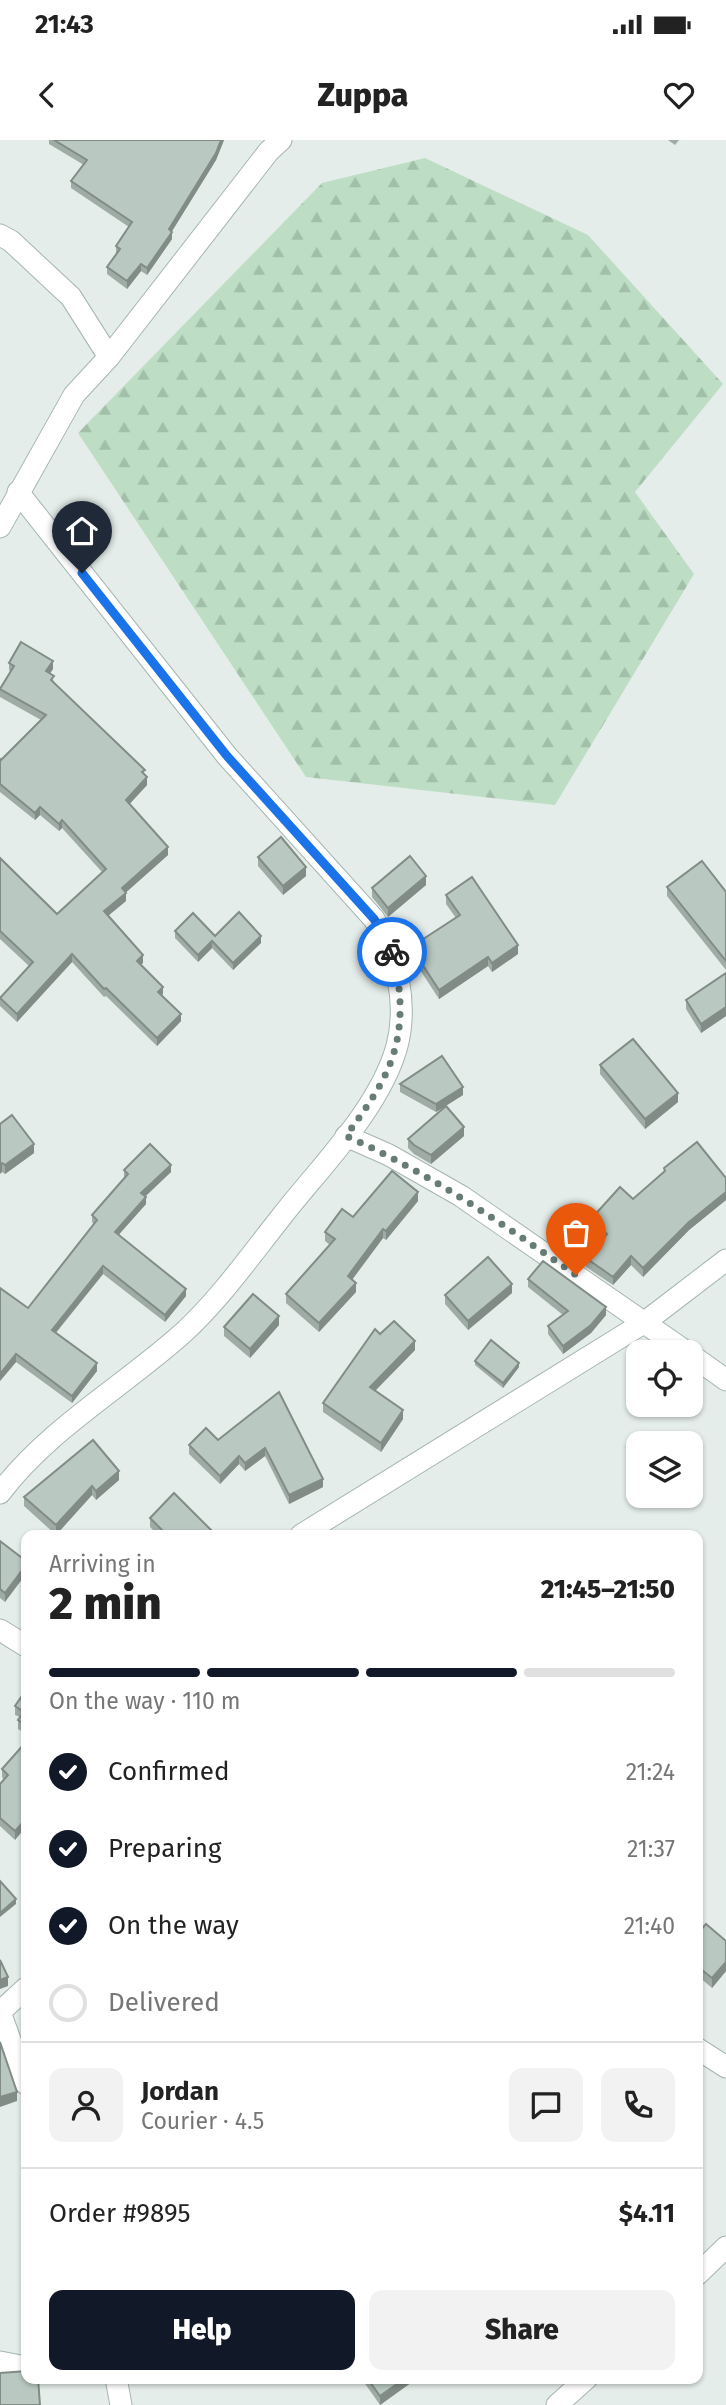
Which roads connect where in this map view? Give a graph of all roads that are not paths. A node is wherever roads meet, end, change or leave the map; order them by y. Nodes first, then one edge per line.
1 (281, 140) edge
2 (0, 234) edge
3 (109, 357) junction
4 (18, 492) junction
5 (0, 527) edge
6 (346, 1136) junction
7 (726, 1260) edge
8 (645, 1322) junction
9 (670, 1340) edge
10 (703, 1363) edge
11 (726, 1380) edge
12 (0, 1493) edge
13 (309, 1530) edge
14 (0, 1630) edge
15 (21, 1643) edge
16 (21, 1993) edge
17 (703, 2052) edge
18 (726, 2067) edge
19 (21, 2070) edge
20 (726, 2248) edge
21 (703, 2269) edge
22 (0, 2362) edge
23 (21, 2366) edge
24 (117, 2384) edge
25 (580, 2384) edge
26 (121, 2405) edge
27 (557, 2405) edge

1 - 3 street
2 - 3 street
3 - 4 street
4 - 5 street
4 - 6 street
6 - 8 street
6 - 12 street
7 - 8 street
8 - 9 street
8 - 13 street
10 - 11 street
14 - 15 street
16 - 19 street
17 - 18 street
20 - 21 street
22 - 23 street
24 - 26 street
25 - 27 street

